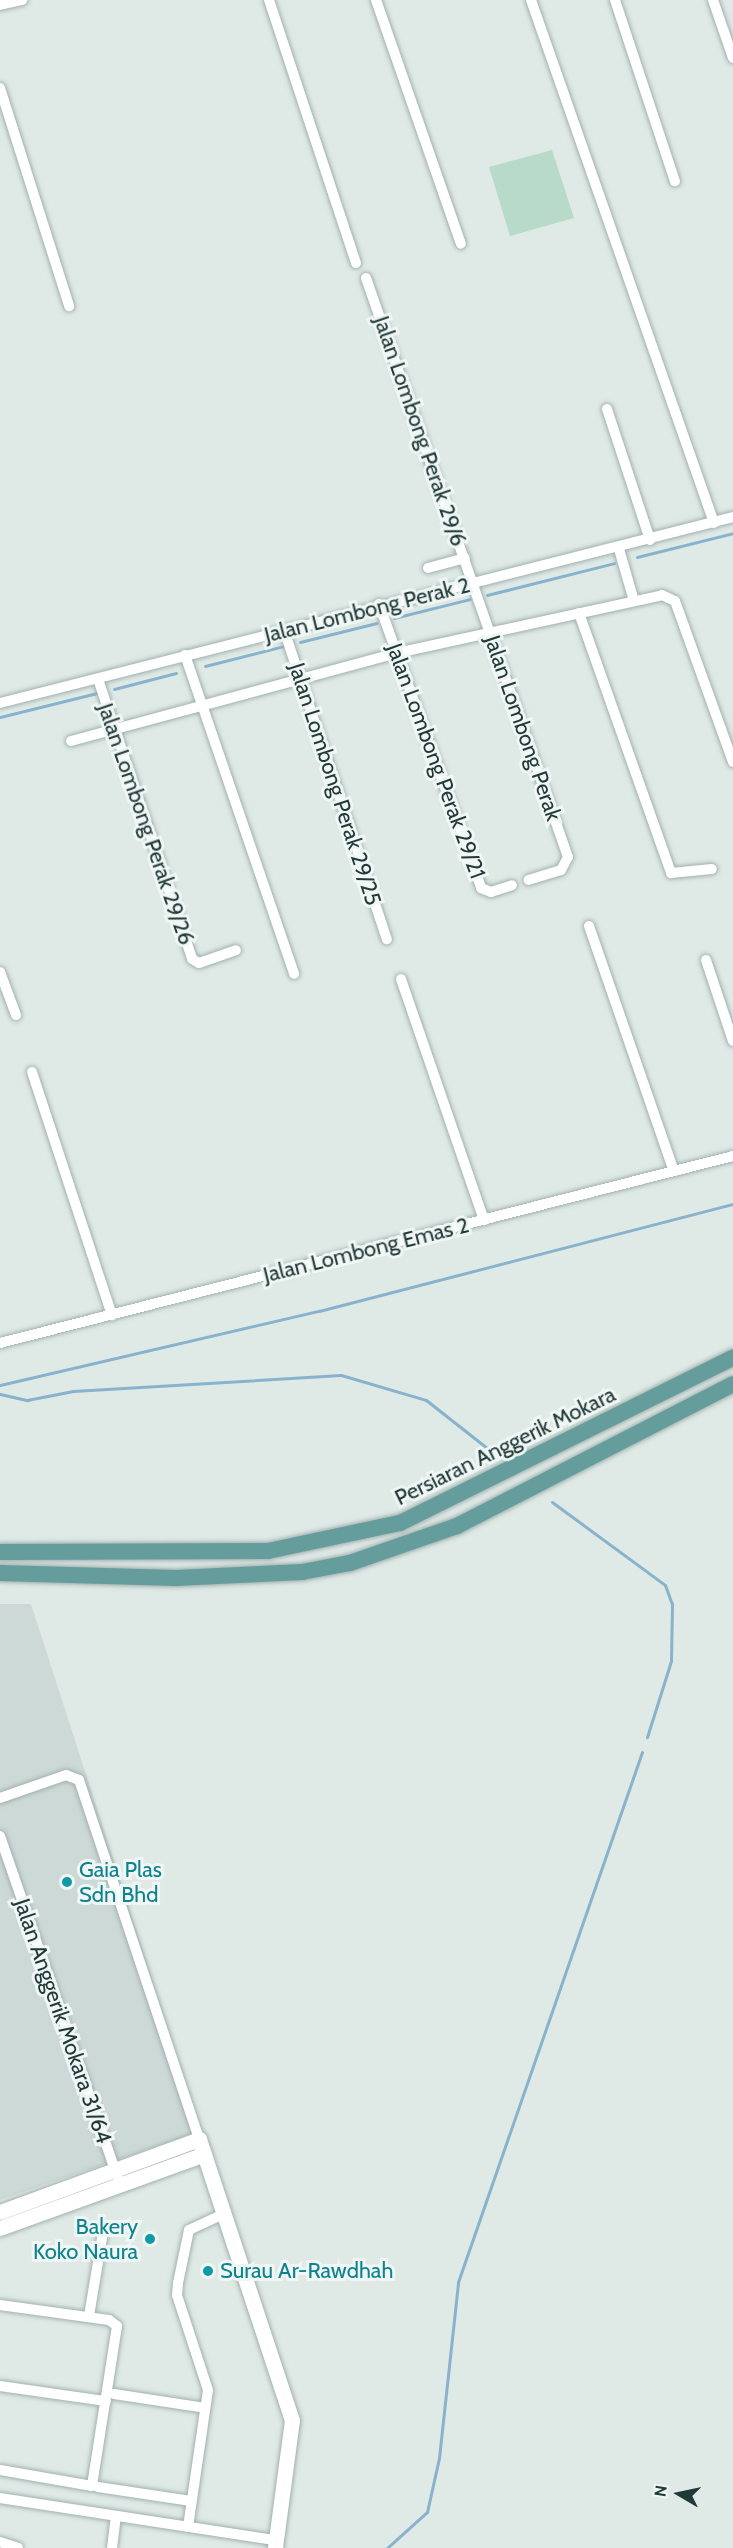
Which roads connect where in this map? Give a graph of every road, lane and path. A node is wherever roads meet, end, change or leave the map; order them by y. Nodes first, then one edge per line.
1 (22, 0) edge
2 (269, 0) edge
3 (376, 0) edge
4 (531, 0) edge
5 (615, 0) edge
6 (713, 0) edge
7 (0, 5) edge
8 (733, 58) edge
9 (0, 88) edge
10 (675, 181) dead end
11 (461, 244) dead end
12 (356, 263) dead end
13 (366, 278) dead end
14 (69, 306) dead end
15 (607, 409) dead end
16 (733, 517) edge
17 (714, 523) junction
18 (650, 540) junction
19 (619, 549) junction
20 (465, 558) junction
21 (428, 568) dead end
22 (474, 584) junction
23 (634, 601) junction
24 (379, 604) junction
25 (579, 613) junction
26 (284, 630) junction
27 (490, 632) junction
28 (397, 653) junction
29 (185, 655) junction
30 (98, 679) junction
31 (300, 679) junction
32 (0, 703) edge
33 (202, 706) junction
34 (115, 729) junction
35 (71, 741) dead end
36 (733, 762) edge
37 (712, 869) dead end
38 (528, 880) dead end
39 (512, 885) dead end
40 (589, 926) dead end
41 (387, 939) dead end
42 (236, 951) dead end
43 (706, 960) dead end
44 (0, 972) edge
45 (294, 974) dead end
46 (401, 979) dead end
47 (16, 1015) dead end
48 (733, 1041) edge
49 (32, 1072) dead end
50 (733, 1156) edge
51 (674, 1171) junction
52 (484, 1220) junction
53 (112, 1315) junction
54 (0, 1344) edge
55 (733, 1358) edge
56 (733, 1384) edge
57 (0, 1552) edge
58 (0, 1573) edge
59 (0, 1798) edge
60 (0, 1836) edge
61 (201, 2146) junction
62 (118, 2179) junction
63 (0, 2212) edge
64 (224, 2214) junction
65 (0, 2228) edge
66 (103, 2232) dead end
67 (0, 2305) edge
68 (89, 2316) junction
69 (0, 2386) edge
70 (110, 2398) junction
71 (205, 2408) junction
72 (0, 2470) edge
73 (95, 2486) junction
74 (0, 2498) edge
75 (191, 2502) junction
76 (116, 2517) junction
77 (188, 2527) junction
78 (0, 2542) edge
79 (276, 2544) edge
80 (18, 2548) edge
81 (112, 2548) edge

1 - 7 street
2 - 12 street
3 - 11 street
4 - 17 street
5 - 10 street
6 - 8 street
9 - 14 street
13 - 20 street, Jalan Lombong Perak 29/6
15 - 18 street
16 - 17 street, Jalan Lombong Perak 2
17 - 18 street, Jalan Lombong Perak 2
18 - 19 street, Jalan Lombong Perak 2
19 - 22 street, Jalan Lombong Perak 2
19 - 23 street
20 - 21 street
20 - 22 street, Jalan Lombong Perak 29/6
22 - 24 street, Jalan Lombong Perak 2
22 - 27 street, Jalan Lombong Perak
23 - 25 street
23 - 36 street
24 - 26 street, Jalan Lombong Perak 2
24 - 28 street, Jalan Lombong Perak 29/21
25 - 27 street
25 - 37 street
26 - 29 street, Jalan Lombong Perak 2
26 - 31 street, Jalan Lombong Perak 29/25
27 - 28 street
27 - 38 street, Jalan Lombong Perak
28 - 31 street
28 - 39 street, Jalan Lombong Perak 29/21
29 - 30 street, Jalan Lombong Perak 2
29 - 33 street
30 - 32 street, Jalan Lombong Perak 2
30 - 34 street, Jalan Lombong Perak 29/26
31 - 33 street
31 - 41 street, Jalan Lombong Perak 29/25
33 - 34 street
33 - 45 street
34 - 35 street
34 - 42 street, Jalan Lombong Perak 29/26
40 - 51 street
43 - 48 street
44 - 47 street
46 - 52 street
49 - 53 street
50 - 51 street, Jalan Lombong Emas 2
51 - 52 street, Jalan Lombong Emas 2
52 - 53 street, Jalan Lombong Emas 2
53 - 54 street, Jalan Lombong Emas 2
55 - 57 main road, Persiaran Anggerik Mokara
56 - 58 main road, Persiaran Anggerik Mokara
59 - 61 street
60 - 62 street, Jalan Anggerik Mokara 31/64
61 - 62 street
61 - 64 street
62 - 63 street
62 - 65 street
64 - 71 street
64 - 79 street
66 - 68 street
67 - 68 street
68 - 70 street
69 - 70 street
70 - 71 street
70 - 73 street
71 - 75 street
72 - 73 street
73 - 75 street
74 - 76 street
75 - 77 street
76 - 77 street
76 - 81 street
77 - 79 street
78 - 80 street

